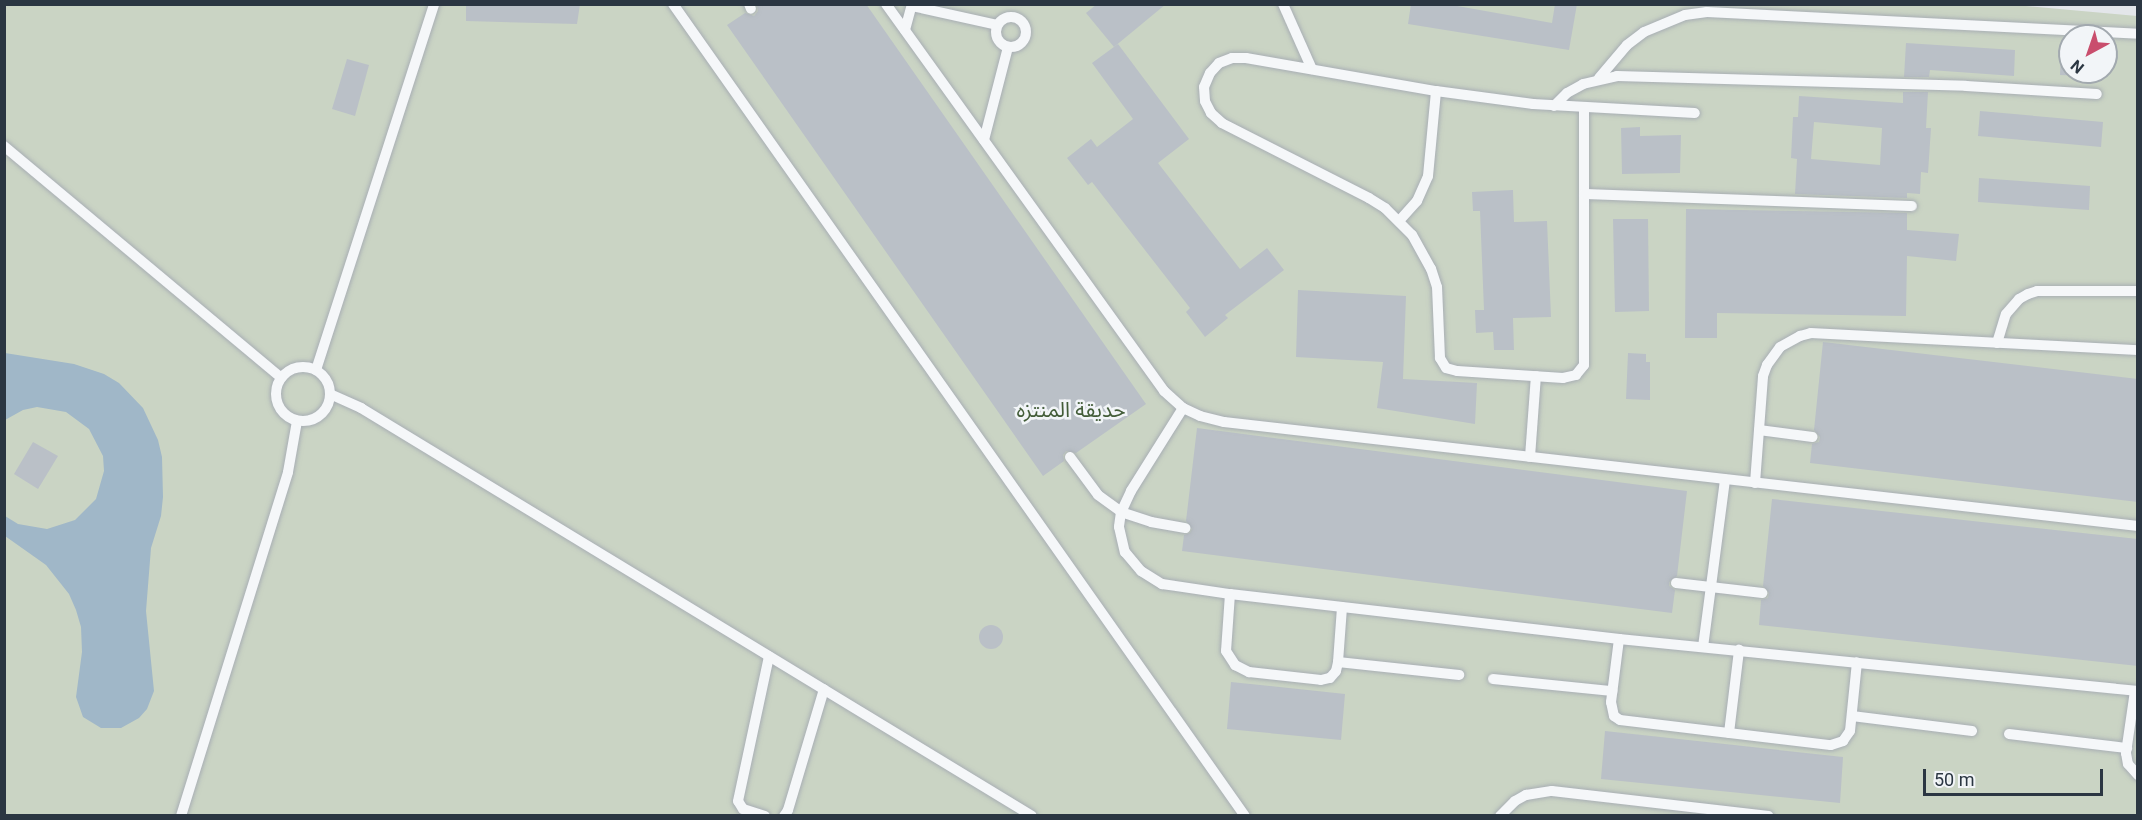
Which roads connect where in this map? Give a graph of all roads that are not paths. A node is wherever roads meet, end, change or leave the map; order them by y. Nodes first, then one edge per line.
1 (434, 4) edge
2 (673, 4) edge
3 (886, 4) edge
4 (1283, 4) edge
5 (912, 5) edge
6 (997, 25) junction
7 (905, 30) junction
8 (2138, 34) edge
9 (1008, 47) junction
10 (1312, 69) junction
11 (1599, 78) junction
12 (1436, 92) junction
13 (2097, 94) dead end
14 (1554, 106) junction
15 (1584, 108) junction
16 (1695, 113) dead end
17 (984, 140) junction
18 (4, 146) edge
19 (1584, 194) junction
20 (1912, 206) dead end
21 (1399, 221) junction
22 (2138, 291) edge
23 (1997, 343) junction
24 (2138, 350) edge
25 (316, 370) junction
26 (1536, 376) junction
27 (281, 378) junction
28 (330, 394) junction
29 (1183, 408) junction
30 (297, 421) junction
31 (1759, 430) junction
32 (1813, 437) dead end
33 (1070, 457) dead end
34 (1530, 457) junction
35 (1725, 479) junction
36 (1755, 483) junction
37 (1121, 512) junction
38 (2138, 525) edge
39 (1185, 528) dead end
40 (1676, 583) dead end
41 (1711, 587) junction
42 (1230, 594) junction
43 (1762, 594) dead end
44 (1342, 607) junction
45 (1619, 639) junction
46 (1703, 647) junction
47 (1739, 650) junction
48 (769, 656) junction
49 (1338, 662) junction
50 (1857, 662) junction
51 (1459, 675) dead end
52 (1493, 679) dead end
53 (824, 689) junction
54 (1612, 691) junction
55 (2136, 691) edge
56 (1852, 716) junction
57 (1972, 731) dead end
58 (1729, 733) junction
59 (2009, 734) dead end
60 (2127, 748) junction
61 (2138, 775) edge
62 (182, 816) edge
63 (765, 816) edge
64 (784, 816) edge
65 (1032, 816) edge
66 (1245, 816) edge
67 (1500, 816) edge
68 (1769, 816) edge

1 - 25 lane
2 - 66 lane
3 - 7 lane
4 - 10 lane
5 - 6 lane
5 - 7 lane
6 - 9 lane
6 - 9 lane
7 - 17 lane
8 - 11 lane
9 - 17 lane
10 - 12 lane
10 - 21 lane
11 - 13 lane
11 - 14 lane
12 - 14 lane
12 - 21 lane
14 - 15 lane
15 - 16 lane
15 - 19 lane
17 - 29 lane
18 - 27 lane
19 - 20 lane
19 - 26 lane
21 - 26 lane
22 - 23 lane
23 - 24 lane
23 - 31 lane
25 - 27 lane
25 - 28 lane
26 - 34 lane
27 - 30 lane
28 - 30 lane
28 - 48 lane
29 - 34 lane
29 - 37 lane
30 - 62 lane
31 - 32 lane
31 - 36 lane
33 - 37 lane
34 - 35 lane
35 - 36 lane
35 - 41 lane
36 - 38 lane
37 - 39 lane
37 - 42 lane
40 - 41 lane
41 - 43 lane
41 - 46 lane
42 - 44 lane
42 - 49 lane
44 - 45 lane
44 - 49 lane
45 - 46 lane
45 - 54 lane
46 - 47 lane
47 - 50 lane
47 - 58 lane
48 - 53 lane
48 - 63 lane
49 - 51 lane
50 - 55 lane
50 - 56 lane
52 - 54 lane
53 - 64 lane
53 - 65 lane
54 - 58 lane
55 - 60 lane
56 - 57 lane
56 - 58 lane
59 - 60 lane
60 - 61 lane
67 - 68 lane

